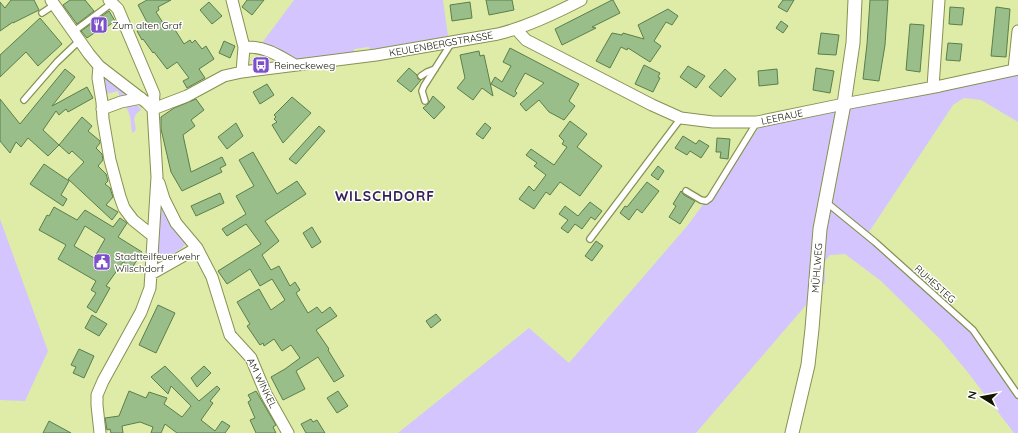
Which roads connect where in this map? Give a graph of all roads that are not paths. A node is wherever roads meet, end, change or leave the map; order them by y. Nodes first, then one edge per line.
1 (232, 0) edge
2 (581, 0) edge
3 (855, 0) edge
4 (939, 0) edge
5 (111, 1) edge
6 (52, 2) edge
7 (42, 13) dead end
8 (516, 29) junction
9 (1018, 31) edge
10 (76, 36) junction
11 (452, 42) junction
12 (244, 47) junction
13 (295, 65) junction
14 (99, 66) junction
15 (435, 69) junction
16 (1016, 69) edge
17 (242, 72) junction
18 (421, 76) dead end
19 (932, 87) junction
20 (140, 98) junction
21 (24, 100) dead end
22 (426, 101) dead end
23 (844, 104) junction
24 (153, 109) junction
25 (100, 112) junction
26 (681, 118) junction
27 (757, 122) junction
28 (157, 177) junction
29 (686, 191) dead end
30 (824, 200) junction
31 (153, 236) junction
32 (590, 239) dead end
33 (197, 248) junction
34 (151, 274) junction
35 (1018, 395) edge
36 (100, 433) edge
37 (288, 433) edge
38 (792, 433) edge

1 - 12 street
2 - 8 street, KEULENBERGSTRASSE
3 - 23 street, MÜHLWEG
4 - 19 street
5 - 10 lane
5 - 24 street
6 - 7 lane
6 - 10 street
8 - 11 street, KEULENBERGSTRASSE
8 - 26 street, LEERAUE
9 - 16 street
10 - 14 street
10 - 21 lane
11 - 13 street, KEULENBERGSTRASSE
11 - 15 lane
12 - 13 street
12 - 17 street
13 - 17 street, KEULENBERGSTRASSE
14 - 20 street
14 - 25 street
15 - 18 lane
15 - 22 lane
16 - 19 street, LEERAUE
17 - 24 street, KEULENBERGSTRASSE
19 - 23 street, LEERAUE
20 - 24 street
20 - 25 street
23 - 27 street, LEERAUE
23 - 30 street, MÜHLWEG
24 - 28 street
25 - 31 street
26 - 27 street, LEERAUE
26 - 32 lane
27 - 29 lane
28 - 31 street
28 - 33 street, AM WINKEL
30 - 35 lane, RUHESTEG
30 - 38 street, MÜHLWEG
31 - 34 street
33 - 34 street
33 - 37 street, AM WINKEL
34 - 36 street

